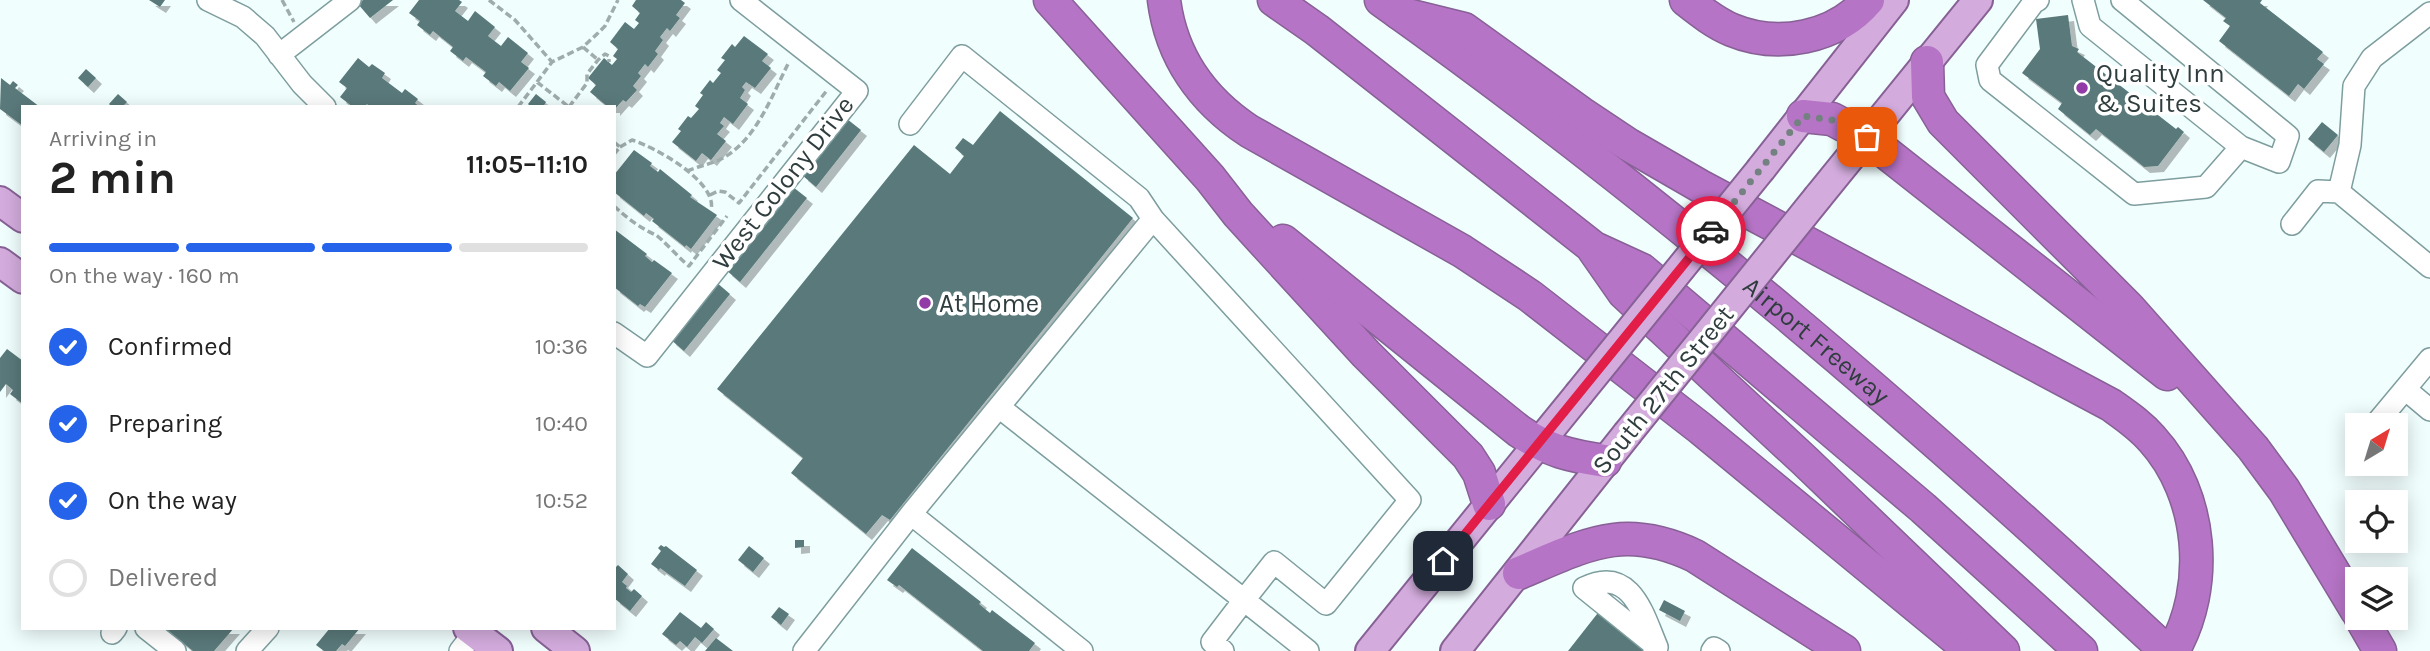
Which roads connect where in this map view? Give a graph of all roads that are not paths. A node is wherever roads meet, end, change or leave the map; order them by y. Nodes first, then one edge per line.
1 (208, 0) edge
2 (350, 0) edge
3 (741, 0) edge
4 (1050, 0) edge
5 (1164, 0) edge
6 (1274, 0) edge
7 (1686, 0) edge
8 (1868, 0) edge
9 (1894, 0) edge
10 (1978, 0) edge
11 (2038, 0) edge
12 (2083, 0) edge
13 (2122, 0) edge
14 (1390, 7) edge
15 (2430, 13) edge
16 (279, 55) junction
17 (1927, 62) junction
18 (323, 105) edge
19 (1803, 116) junction
20 (909, 124) dead end
21 (1867, 137) junction
22 (2241, 147) junction
23 (1210, 178) junction
24 (2339, 192) junction
25 (0, 201) edge
26 (21, 217) edge
27 (1153, 219) junction
28 (2292, 224) dead end
29 (1594, 248) junction
30 (0, 262) edge
31 (2430, 268) edge
32 (21, 278) edge
33 (616, 334) edge
34 (2430, 359) edge
35 (2405, 389) junction
36 (999, 407) junction
37 (2430, 410) edge
38 (2385, 413) edge
39 (1539, 445) junction
40 (2253, 448) junction
41 (1605, 460) junction
42 (1489, 504) junction
43 (911, 514) junction
44 (1519, 573) junction
45 (1584, 588) dead end
46 (2345, 591) edge
47 (1244, 600) junction
48 (148, 630) edge
49 (266, 630) edge
50 (549, 630) edge
51 (2368, 630) edge
52 (468, 637) edge
53 (1374, 648) edge
54 (1656, 649) edge
55 (174, 651) edge
56 (247, 651) edge
57 (498, 651) edge
58 (575, 651) edge
59 (804, 651) edge
60 (1082, 651) edge
61 (1223, 651) edge
62 (1308, 651) edge
63 (1455, 651) edge
64 (1712, 651) edge
65 (1720, 651) edge
66 (1844, 651) edge
67 (1971, 651) edge
68 (2003, 651) edge
69 (2081, 651) edge
70 (2166, 651) edge
71 (2172, 651) edge
72 (2380, 651) edge

1 - 16 street
2 - 16 street
3 - 33 street, West Colony Drive
4 - 23 highway
5 - 67 highway
6 - 29 highway
7 - 8 highway
9 - 19 main road
10 - 17 main road, South 27th Street
11 - 22 street
12 - 22 street
13 - 22 street
14 - 70 highway, Airport Freeway
14 - 71 highway
15 - 24 street
16 - 18 street
17 - 21 main road, South 27th Street
17 - 40 highway
19 - 21 highway
19 - 39 main road, bridge
20 - 27 street
21 - 40 highway
21 - 41 main road, South 27th Street, bridge
23 - 39 highway
23 - 42 highway
24 - 28 street
24 - 31 street
25 - 26 main road
27 - 36 street
27 - 47 street
29 - 68 highway
29 - 69 highway
30 - 32 main road
34 - 35 street
35 - 37 street
35 - 38 street
36 - 43 street
36 - 47 street
39 - 41 highway
39 - 42 main road
40 - 46 highway
41 - 44 main road, South 27th Street
42 - 53 main road
43 - 59 street
43 - 60 street
44 - 63 main road, South 27th Street
44 - 66 highway
45 - 54 street
47 - 61 street
47 - 62 street
48 - 55 street
49 - 56 street
50 - 58 main road
51 - 72 highway
52 - 57 main road
64 - 65 street

